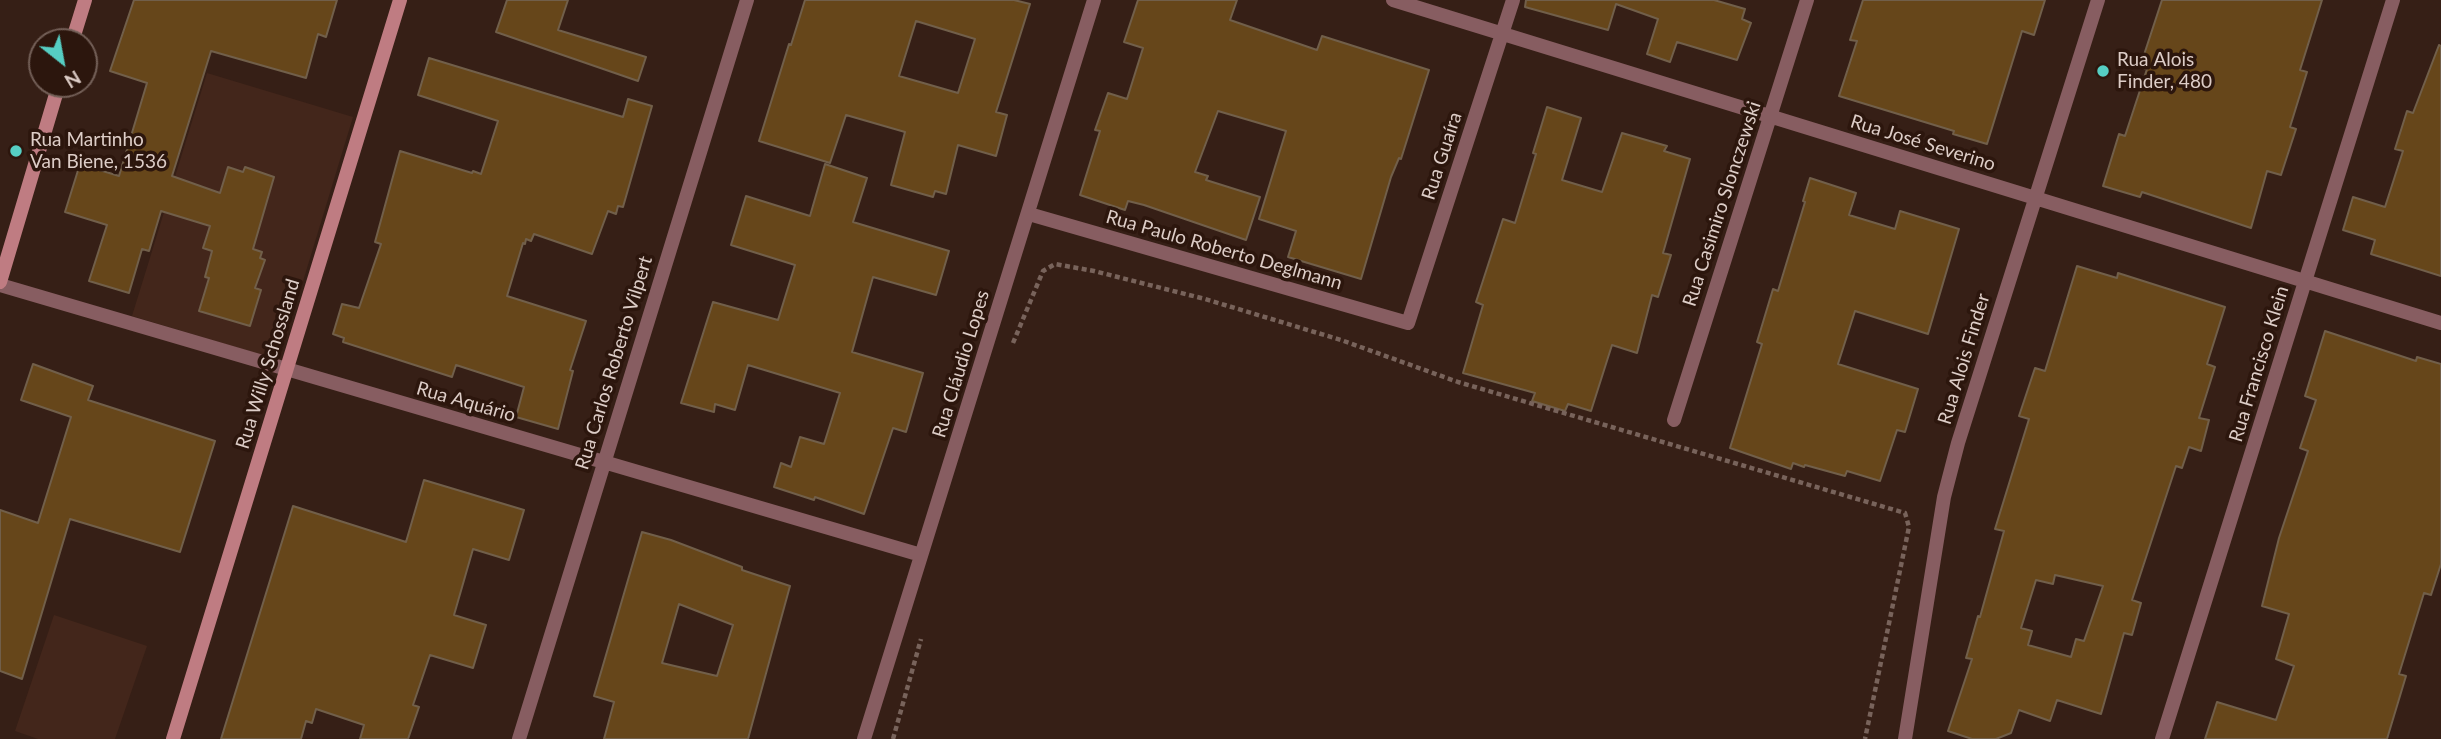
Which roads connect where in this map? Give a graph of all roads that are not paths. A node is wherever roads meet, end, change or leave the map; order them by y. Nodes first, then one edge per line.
1 (85, 0) edge
2 (400, 0) edge
3 (747, 0) edge
4 (1094, 0) edge
5 (1393, 0) edge
6 (1513, 0) edge
7 (1807, 0) edge
8 (2098, 0) edge
9 (2393, 0) edge
10 (76, 28) edge
11 (1502, 33) junction
12 (56, 98) edge
13 (1770, 116) junction
14 (2035, 198) junction
15 (1028, 214) junction
16 (2305, 281) junction
17 (0, 284) edge
18 (1408, 323) joint
19 (2441, 323) edge
20 (286, 369) junction
21 (1674, 420) dead end
22 (603, 462) junction
23 (921, 555) junction
24 (173, 739) edge
25 (519, 739) edge
26 (864, 739) edge
27 (1905, 739) edge
28 (2162, 739) edge

1 - 10 street
2 - 20 street, Rua Willy Schossland
3 - 22 street, Rua Carlos Roberto Vilpert
4 - 15 street, Rua Cláudio Lopes
5 - 11 street, Rua José Severino
6 - 11 street, Rua Guaíra
7 - 13 street, Rua Casimiro Slonczewski
8 - 14 street, Rua Alois Finder
9 - 16 street, Rua Francisco Klein
11 - 13 street, Rua José Severino
11 - 18 street, Rua Guaíra
12 - 17 street
13 - 14 street, Rua José Severino
13 - 21 street, Rua Casimiro Slonczewski
14 - 16 street, Rua José Severino
14 - 27 street, Rua Alois Finder
15 - 18 street, Rua Paulo Roberto Deglmann
15 - 23 street, Rua Cláudio Lopes
16 - 19 street, Rua José Severino
16 - 28 street, Rua Francisco Klein
17 - 20 street, Rua Aquário
20 - 22 street, Rua Aquário
20 - 24 street, Rua Willy Schossland
22 - 23 street, Rua Aquário
22 - 25 street, Rua Carlos Roberto Vilpert
23 - 26 street, Rua Cláudio Lopes

